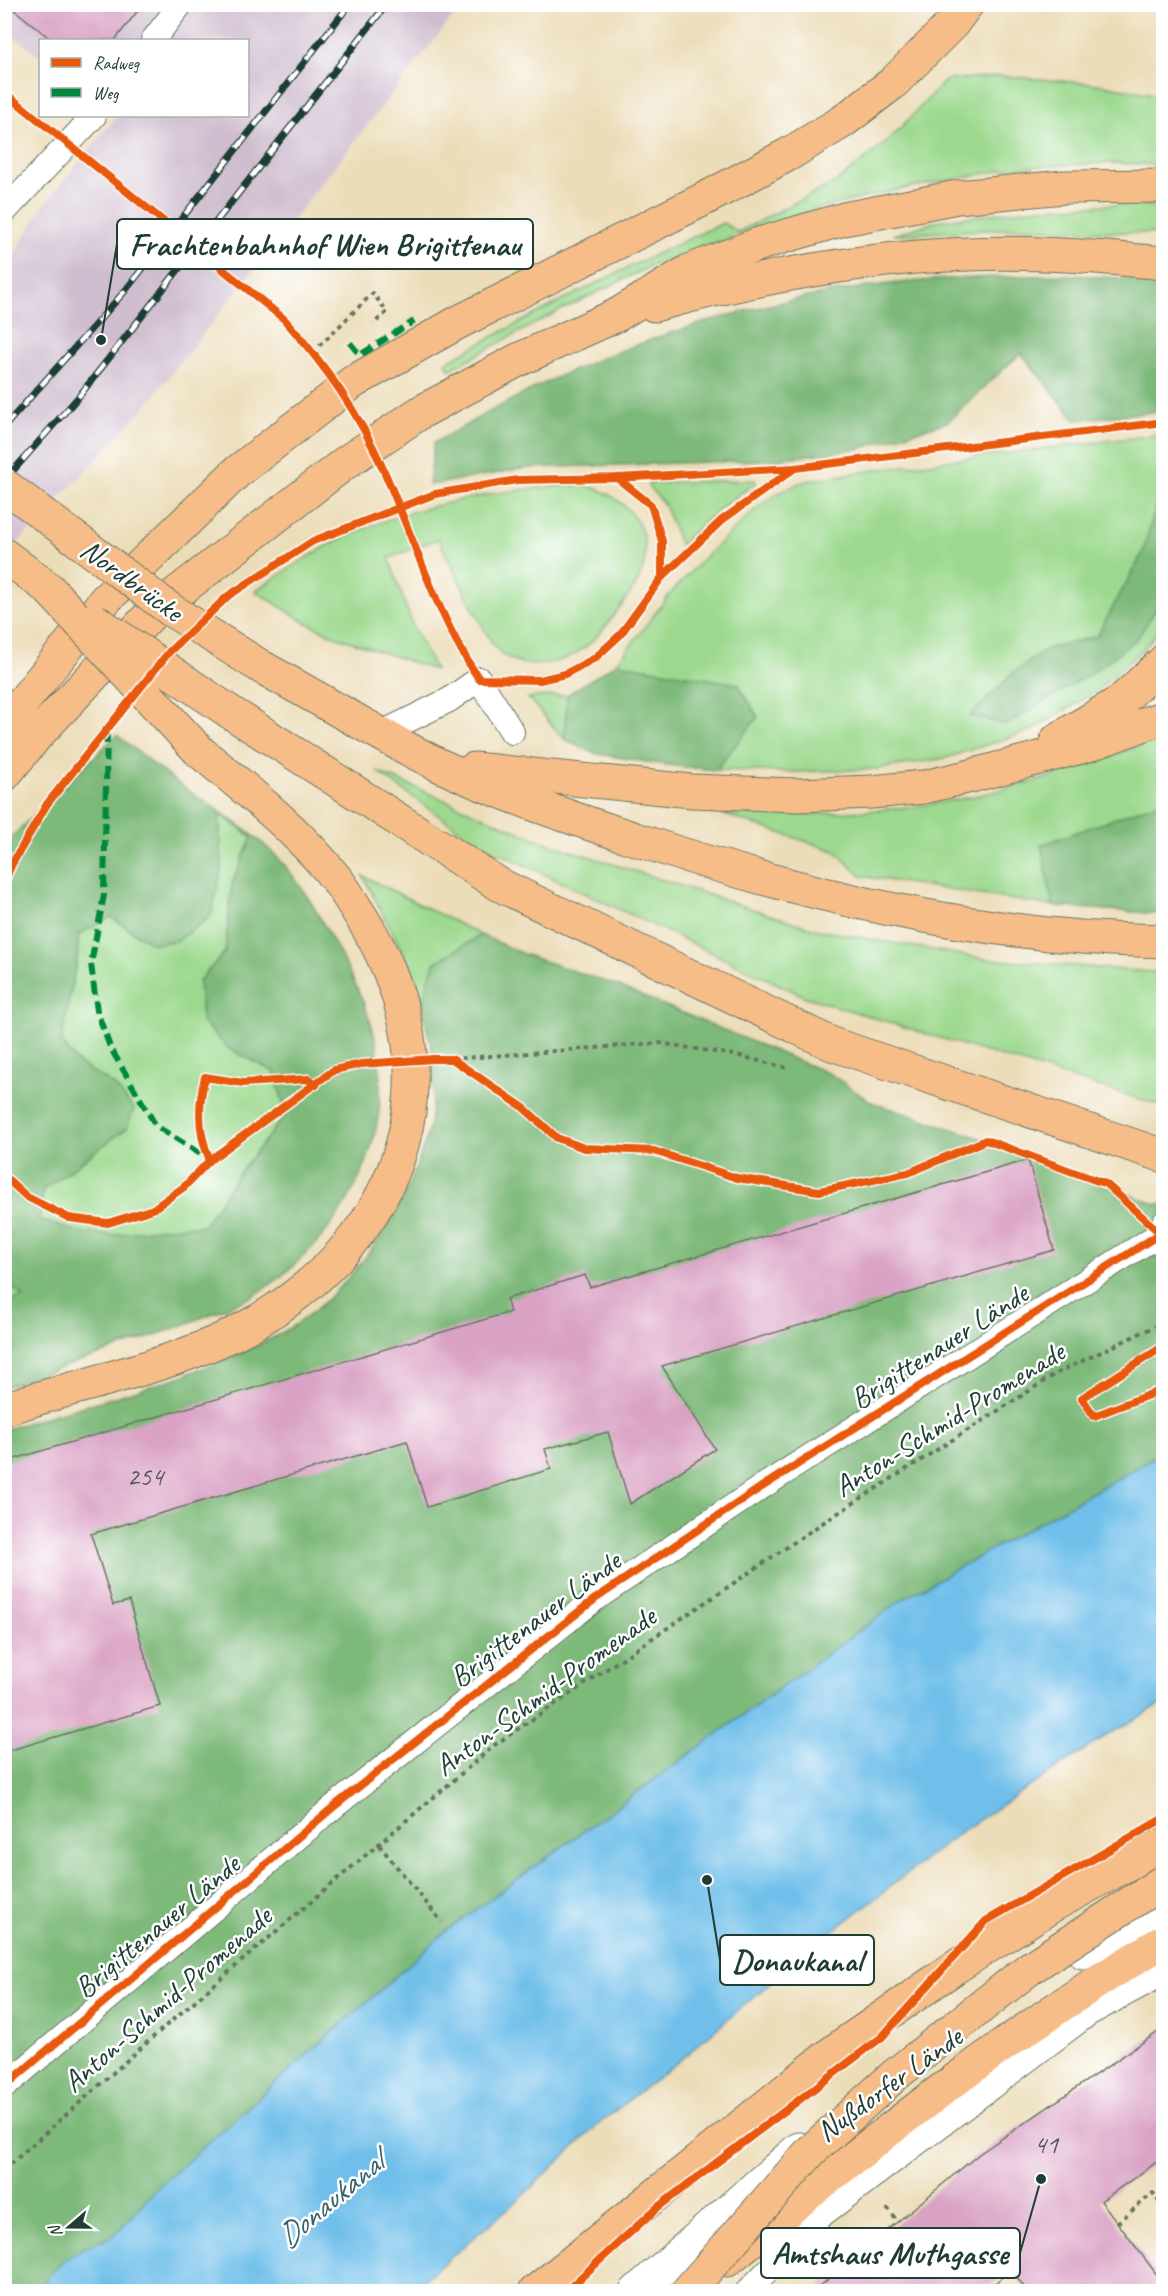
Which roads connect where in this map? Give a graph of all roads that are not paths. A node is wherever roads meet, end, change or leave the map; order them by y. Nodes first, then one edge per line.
1 (181, 4) edge
2 (967, 4) edge
3 (154, 39) edge
4 (93, 117) edge
5 (1164, 186) edge
6 (4, 212) edge
7 (1164, 263) edge
8 (617, 315) junction
9 (4, 485) edge
10 (4, 555) edge
11 (48, 588) junction
12 (1164, 661) edge
13 (1164, 717) edge
14 (4, 725) edge
15 (512, 732) dead end
16 (382, 734) junction
17 (1019, 762) junction
18 (440, 765) junction
19 (4, 775) edge
20 (1164, 940) edge
21 (1164, 1156) edge
22 (1164, 1223) edge
23 (4, 1409) edge
24 (1164, 1844) edge
25 (1164, 1881) edge
26 (1164, 1903) edge
27 (1164, 1941) edge
28 (1164, 1973) edge
29 (4, 2088) edge
30 (535, 2292) edge
31 (636, 2292) edge
32 (688, 2292) edge
33 (747, 2292) edge

1 - 3 lane
2 - 14 highway
4 - 6 lane
5 - 8 highway
7 - 8 highway
8 - 19 highway
9 - 16 highway, Nordbrücke, bridge
10 - 11 highway, Nordbrücke
11 - 21 highway, Nordbrücke, bridge
11 - 23 highway, bridge
12 - 17 highway
13 - 17 highway
15 - 16 lane
16 - 18 highway, Nordbrücke
17 - 18 highway
18 - 20 highway, Nordbrücke
22 - 29 lane, Brigittenauer Lände
24 - 30 highway
25 - 32 highway, bridge
26 - 31 street, Nußdorfer Lände
27 - 32 highway, bridge
28 - 33 lane, Nußdorfer Lände

